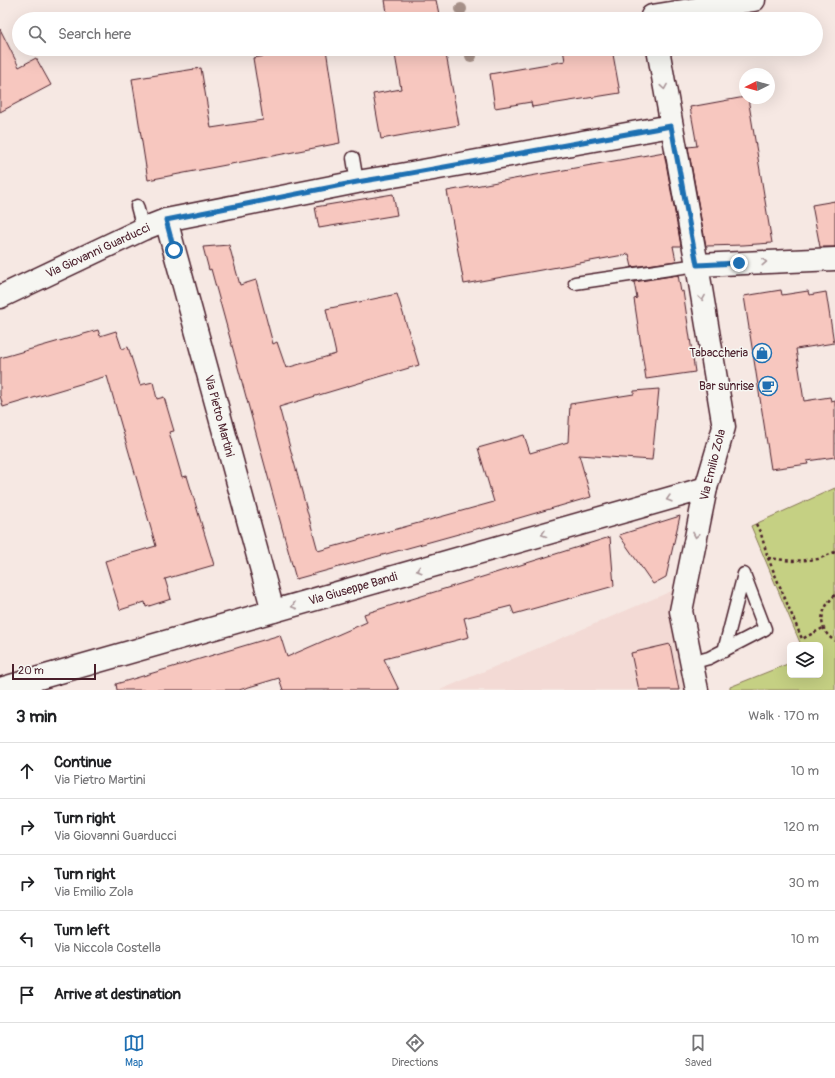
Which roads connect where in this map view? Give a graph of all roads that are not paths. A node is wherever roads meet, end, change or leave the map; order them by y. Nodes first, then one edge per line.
1 (754, 0) edge
2 (651, 12) edge
3 (659, 56) edge
4 (671, 126) junction
5 (353, 158) dead end
6 (357, 182) junction
7 (137, 206) dead end
8 (166, 220) junction
9 (143, 229) junction
10 (835, 259) edge
11 (697, 265) junction
12 (574, 284) dead end
13 (0, 297) edge
14 (706, 488) junction
15 (273, 611) junction
16 (724, 651) junction
17 (691, 663) junction
18 (0, 689) edge
19 (697, 690) edge

1 - 2 street
3 -> 4 street, Via Emilio Zola
4 - 6 street, Via Giovanni Guarducci
4 - 11 street, Via Emilio Zola
5 - 6 lane
6 - 8 street, Via Giovanni Guarducci
7 - 9 lane
8 - 9 street, Via Giovanni Guarducci
8 - 15 street, Via Pietro Martini
9 - 13 street, Via Giovanni Guarducci
11 -> 10 street
11 - 12 lane
11 -> 14 street, Via Emilio Zola
14 -> 15 street, Via Giuseppe Bandi
14 -> 17 street, Via Emilio Zola
15 - 18 street, Via Giuseppe Bandi
16 - 16 lane
16 - 17 lane
17 - 19 street, Via Emilio Zola

